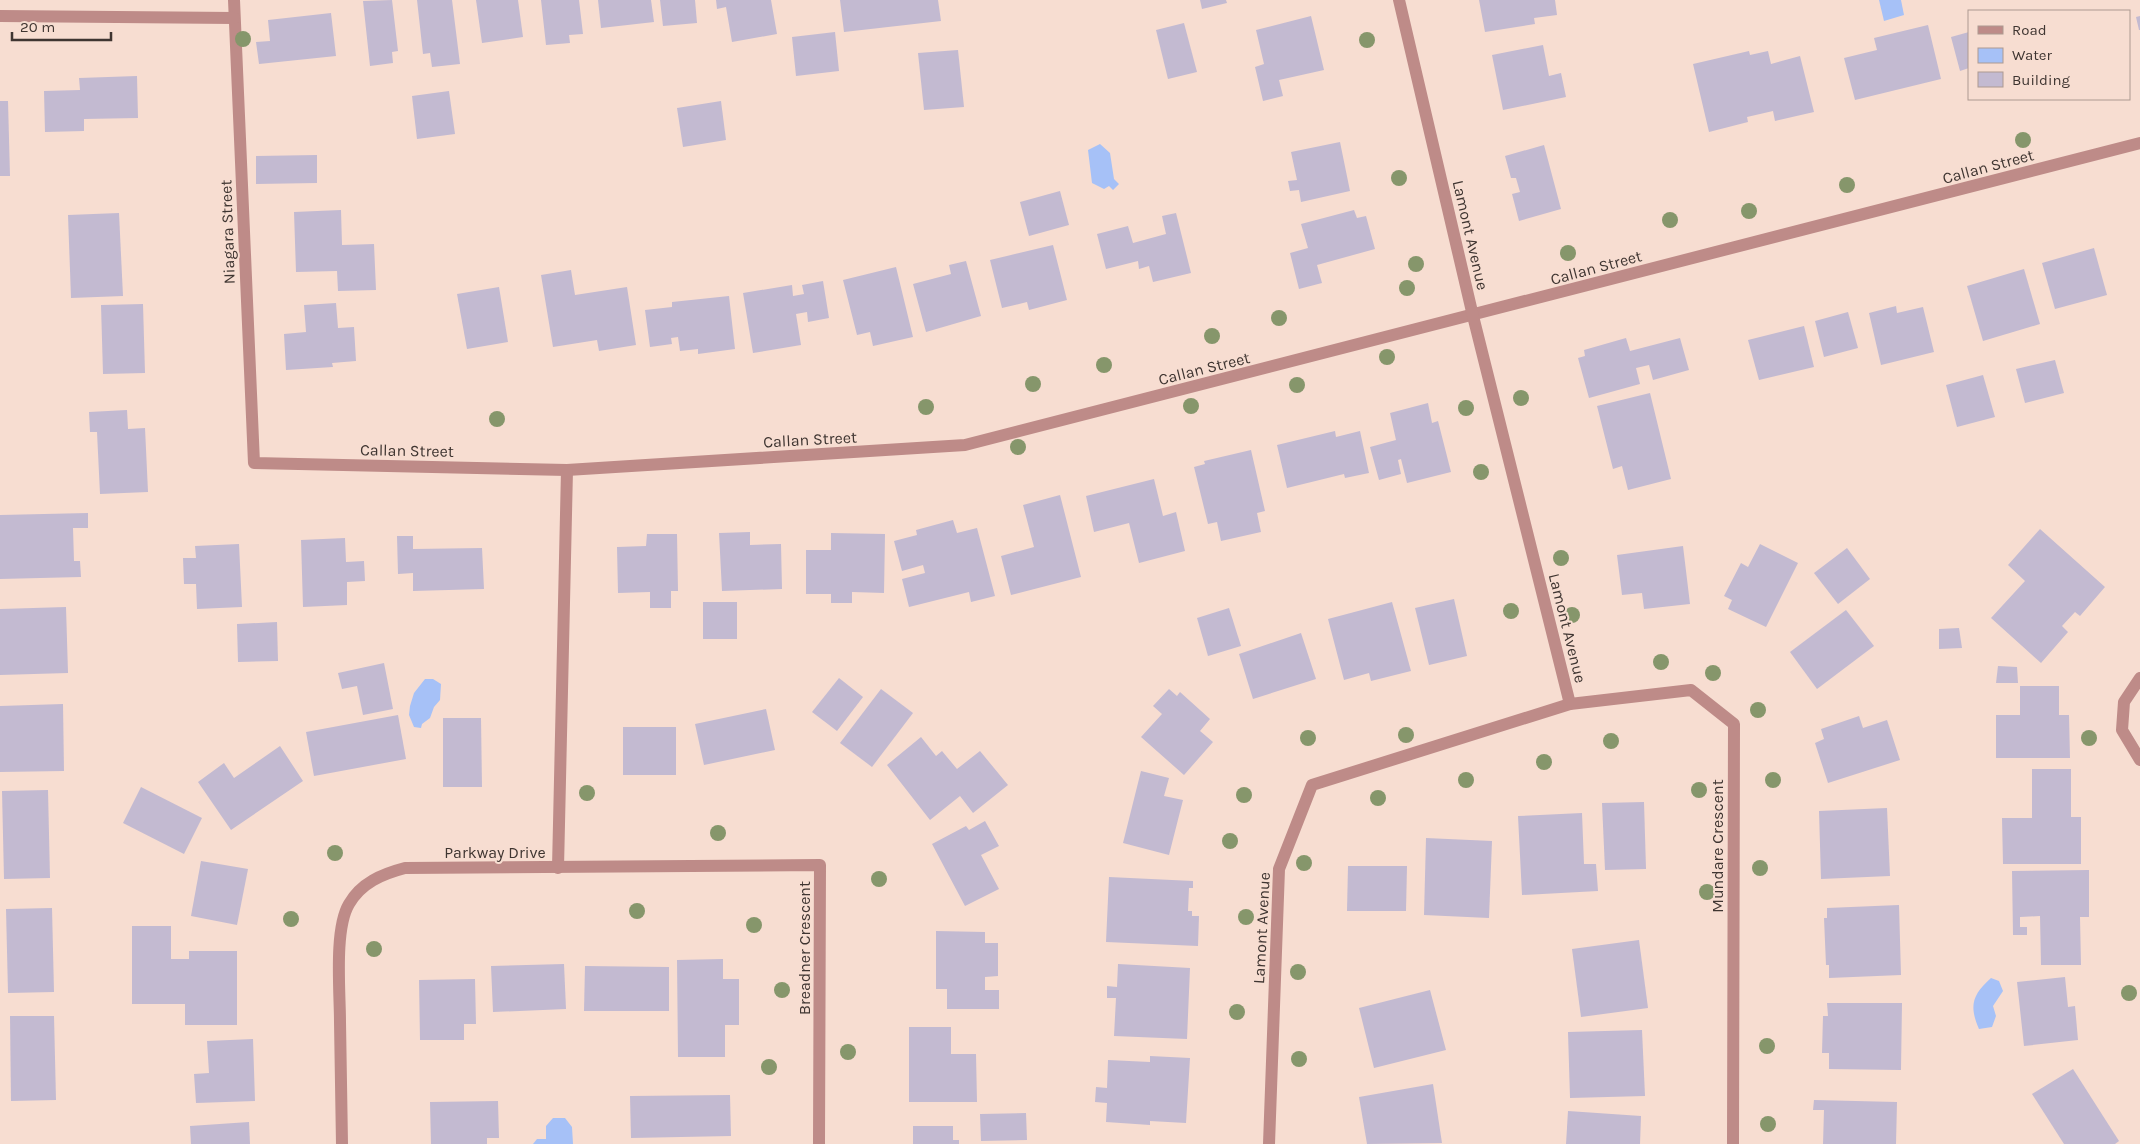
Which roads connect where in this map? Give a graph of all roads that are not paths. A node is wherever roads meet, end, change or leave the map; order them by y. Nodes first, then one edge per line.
1 (234, 0) edge
2 (1399, 0) edge
3 (0, 16) edge
4 (234, 18) junction
5 (2140, 143) edge
6 (1473, 316) junction
7 (254, 464) joint
8 (567, 470) junction
9 (2140, 678) edge
10 (1570, 704) junction
11 (2140, 760) edge
12 (558, 868) junction
13 (342, 1144) edge
14 (819, 1144) edge
15 (1269, 1144) edge
16 (1733, 1144) edge

1 - 4 street, Niagara Street
2 - 6 street, Lamont Avenue
3 - 4 street
4 - 7 street, Niagara Street
5 - 6 street, Callan Street
6 - 8 street, Callan Street
6 - 10 street, Lamont Avenue
7 - 8 street, Callan Street
8 - 12 street, Parkway Drive
9 - 11 street
10 - 15 street, Lamont Avenue
10 - 16 street, Mundare Crescent
12 - 13 street, Parkway Drive
12 - 14 street, Breadner Crescent

